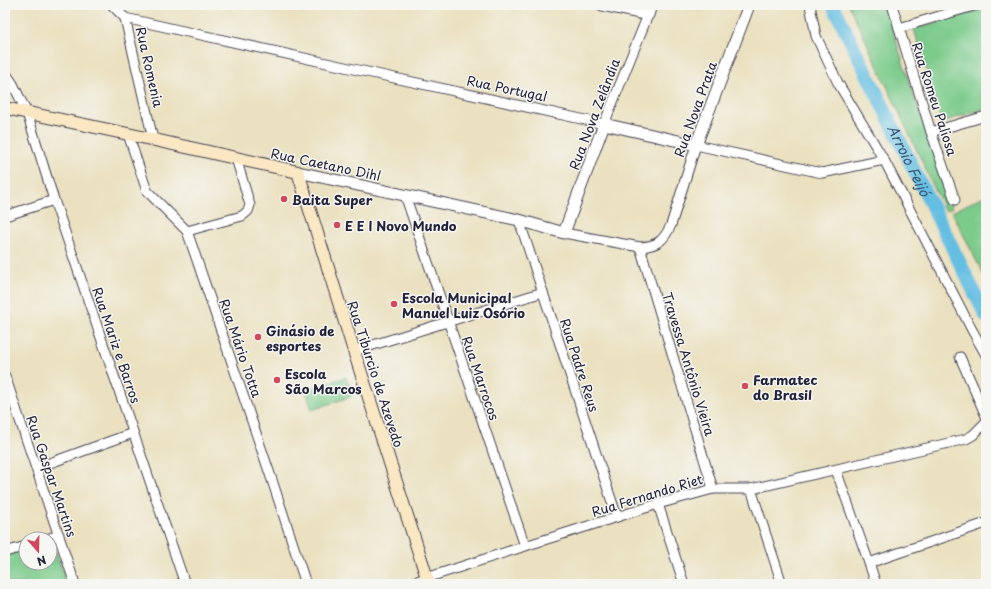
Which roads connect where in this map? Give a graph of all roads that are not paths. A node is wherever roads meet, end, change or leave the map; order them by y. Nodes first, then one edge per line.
1 (112, 5) edge
2 (602, 5) edge
3 (749, 5) edge
4 (810, 5) edge
5 (892, 5) edge
6 (975, 5) edge
7 (650, 10) edge
8 (125, 18) junction
9 (899, 28) junction
10 (5, 72) edge
11 (5, 108) edge
12 (27, 114) junction
13 (986, 116) edge
14 (604, 124) junction
15 (931, 132) junction
16 (128, 134) junction
17 (153, 139) junction
18 (696, 144) junction
19 (236, 158) junction
20 (884, 160) junction
21 (298, 172) junction
22 (405, 195) junction
23 (54, 200) junction
24 (955, 200) dead end
25 (5, 216) edge
26 (519, 220) junction
27 (187, 231) junction
28 (564, 232) junction
29 (640, 247) junction
30 (543, 292) junction
31 (448, 322) junction
32 (354, 351) junction
33 (986, 355) edge
34 (960, 357) dead end
35 (5, 376) edge
36 (986, 416) edge
37 (986, 422) edge
38 (133, 433) junction
39 (36, 468) junction
40 (836, 470) junction
41 (713, 489) junction
42 (751, 489) junction
43 (658, 504) junction
44 (616, 517) junction
45 (986, 523) edge
46 (59, 535) joint
47 (525, 546) junction
48 (18, 548) edge
49 (5, 552) edge
50 (869, 563) junction
51 (428, 581) edge
52 (75, 584) edge
53 (185, 584) edge
54 (306, 584) edge
55 (408, 584) edge
56 (684, 584) edge
57 (782, 584) edge
58 (876, 584) edge

1 - 8 street, Rua Romenia
2 - 7 street
3 - 18 street, Rua Nova Prata
4 - 20 street
5 - 9 street, Rua Romeu Paliosa
6 - 9 street
7 - 14 street, Rua Nova Zelândia
8 - 14 street, Rua Portugal
8 - 17 street, Rua Romenia
9 - 15 street, Rua Romeu Paliosa
10 - 12 street, Rua Mariz e Barros
11 - 12 main road, Rua Caetano Dihl
12 - 16 main road, Rua Caetano Dihl
12 - 23 street, Rua Mariz e Barros
13 - 15 street
14 - 18 street, Rua Portugal
14 - 28 street, Rua Nova Zelândia
15 - 24 street, Rua Romeu Paliosa
16 - 17 main road, Rua Caetano Dihl
16 - 27 street, Rua Mário Totta
17 - 19 main road, Rua Caetano Dihl
18 - 20 street, Rua Portugal
18 - 29 street, Rua Nova Prata
19 - 21 main road, Rua Caetano Dihl
19 - 27 street
20 - 33 street
21 - 22 street, Rua Caetano Dihl
21 - 32 main road, Rua Tiburcio de Azevedo
22 - 26 street, Rua Caetano Dihl
22 - 31 street, Rua Marrocos
23 - 25 street
23 - 38 street, Rua Mariz e Barros
26 - 28 street, Rua Caetano Dihl
26 - 30 street, Rua Padre Reus
27 - 54 street, Rua Mário Totta
28 - 29 street, Rua Caetano Dihl
29 - 41 street, Travessa Antônio Vieira
30 - 31 street
30 - 44 street, Rua Padre Reus
31 - 32 street
31 - 47 street, Rua Marrocos
32 - 51 main road, Rua Tiburcio de Azevedo
34 - 36 street
35 - 39 street, Rua Gaspar Martins
37 - 40 street, Rua Fernando Riet
38 - 39 street
38 - 53 street, Rua Mariz e Barros
39 - 46 street, Rua Gaspar Martins
40 - 42 street, Rua Fernando Riet
40 - 50 street
41 - 42 street, Rua Fernando Riet
41 - 43 street, Rua Fernando Riet
42 - 57 street
43 - 44 street, Rua Fernando Riet
43 - 56 street
44 - 47 street, Rua Fernando Riet
45 - 50 street
46 - 52 street, Rua Gaspar Martins
47 - 51 street, Rua Fernando Riet
48 - 49 street
50 - 58 street
51 - 55 street, Rua Fernando Riet

